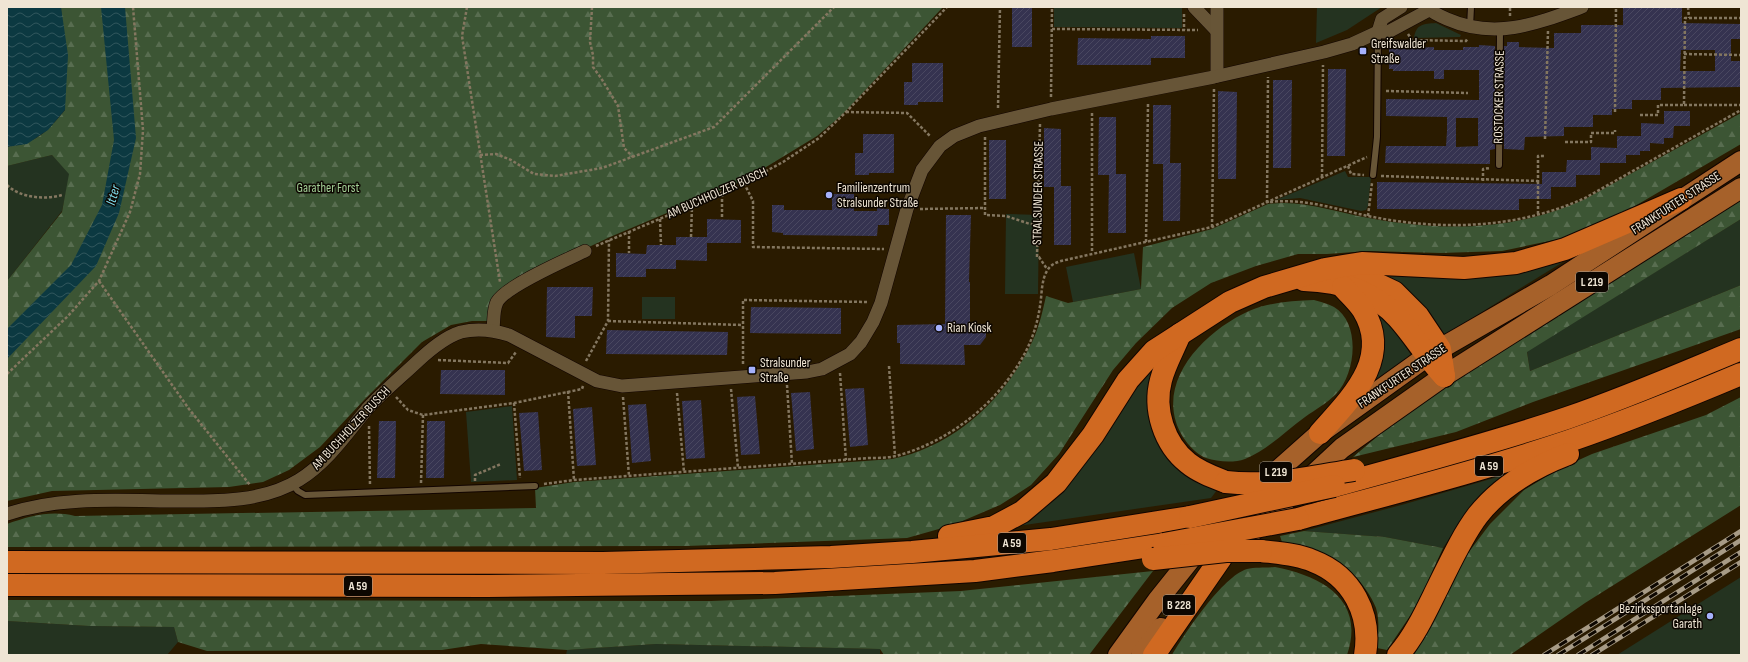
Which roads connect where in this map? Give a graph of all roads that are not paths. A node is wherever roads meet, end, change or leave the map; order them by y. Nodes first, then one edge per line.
1 (1194, 7) edge
2 (1217, 7) edge
3 (1401, 7) edge
4 (1471, 7) edge
5 (1582, 7) edge
6 (1427, 9) edge
7 (1473, 28) junction
8 (1216, 30) junction
9 (1500, 30) junction
10 (1378, 32) junction
11 (1216, 76) junction
12 (1741, 161) edge
13 (1499, 165) road end
14 (1373, 175) road end
15 (1741, 188) edge
16 (1681, 199) junction
17 (585, 251) road end
18 (1325, 269) junction
19 (1294, 279) junction
20 (1340, 284) junction
21 (494, 330) junction
22 (1180, 334) junction
23 (1741, 349) edge
24 (1433, 353) junction
25 (1741, 374) edge
26 (1444, 376) junction
27 (1676, 401) junction
28 (1320, 433) junction
29 (1404, 466) junction
30 (292, 484) junction
31 (535, 486) road end
32 (1232, 510) joint
33 (7, 514) edge
34 (1266, 519) joint
35 (1159, 551) junction
36 (831, 557) junction
37 (1221, 558) junction
38 (7, 562) edge
39 (7, 585) edge
40 (1118, 655) edge
41 (1141, 655) edge
42 (1154, 655) edge
43 (1365, 655) edge
44 (1398, 655) edge

1 - 8 street
2 - 8 street
3 - 10 street
4 - 7 lane
5 - 9 street
6 - 7 street
6 - 10 street
7 - 9 street
8 - 11 street
9 - 13 lane, ROSTOCKER STRASSE
10 - 11 street
10 - 14 lane
11 - 21 street, AM BUCHHOLZER BUSCH
12 - 16 main road, FRANKFURTER STRASSE / L 219
15 - 26 main road, FRANKFURTER STRASSE / L 219
16 - 18 highway
16 - 24 main road, FRANKFURTER STRASSE / L 219
17 - 21 street
18 - 19 highway
18 - 24 highway
19 - 20 highway
19 - 22 highway
20 - 24 highway
20 - 28 highway
21 - 30 street, AM BUCHHOLZER BUSCH
22 - 29 highway, bridge
22 - 36 highway
23 - 29 highway, A 59
24 - 26 highway
24 - 28 main road, FRANKFURTER STRASSE / L 219
25 - 27 highway, A 59
26 - 34 main road, FRANKFURTER STRASSE / L 219
27 - 35 highway, A 59, bridge
27 - 44 highway
28 - 32 main road, FRANKFURTER STRASSE / L 219
29 - 36 highway, A 59, bridge
30 - 31 lane
30 - 33 street, AM BUCHHOLZER BUSCH
32 - 40 main road, FRANKFURTER STRASSE / B 228
34 - 37 main road, FRANKFURTER STRASSE / B 228
35 - 39 highway, A 59
35 - 43 highway, bridge
36 - 38 highway, A 59
37 - 41 main road, FRANKFURTER STRASSE / B 228
37 - 42 highway

